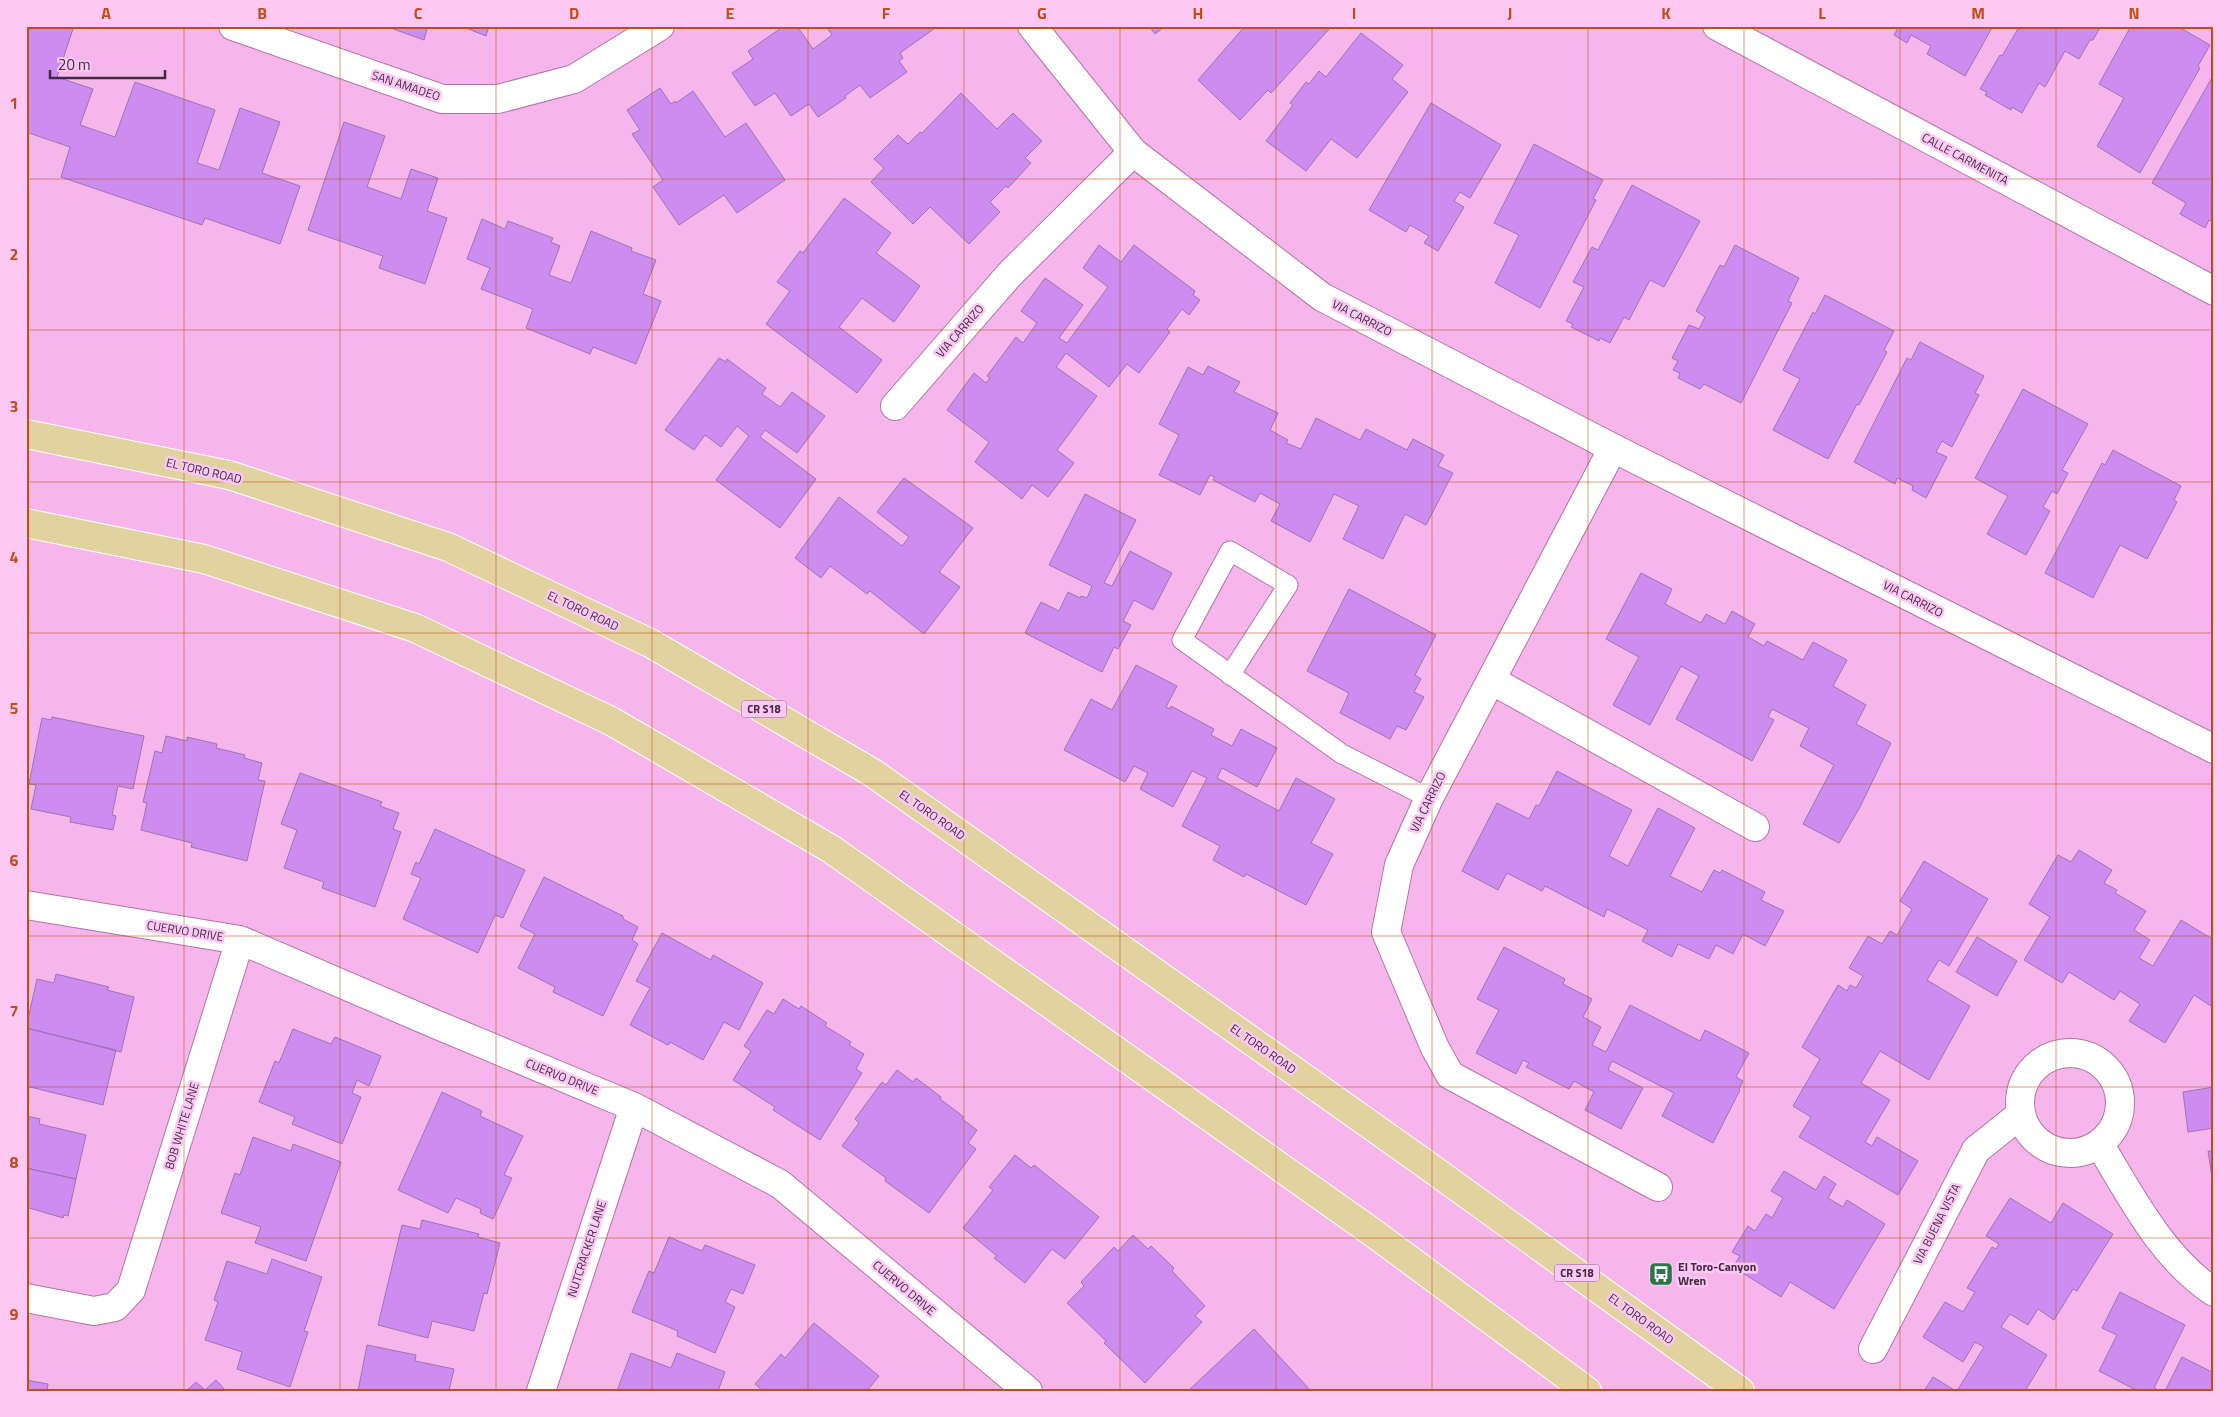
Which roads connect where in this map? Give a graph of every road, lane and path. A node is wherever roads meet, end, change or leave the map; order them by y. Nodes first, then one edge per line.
1 (233, 26) edge
2 (660, 26) edge
3 (1032, 26) edge
4 (1717, 26) edge
5 (1133, 152) junction
6 (2214, 292) edge
7 (895, 406) dead end
8 (26, 434) edge
9 (1613, 448) junction
10 (26, 523) edge
11 (1230, 675) junction
12 (1491, 680) junction
13 (2213, 746) edge
14 (1429, 798) junction
15 (1755, 827) dead end
16 (26, 905) edge
17 (240, 940) junction
18 (634, 1107) junction
19 (2021, 1114) junction
20 (2100, 1144) junction
21 (1658, 1187) dead end
22 (2214, 1292) edge
23 (26, 1298) edge
24 (1873, 1349) dead end
25 (1738, 1390) edge
26 (541, 1391) edge
27 (1028, 1391) edge
28 (1586, 1391) edge

1 - 2 street, SAN AMADEO
3 - 5 street, VIA CARRIZO
4 - 6 street, CALLE CARMENITA
5 - 7 street, VIA CARRIZO
5 - 9 street, VIA CARRIZO
8 - 25 main road, EL TORO ROAD / CR S18
9 - 12 street, VIA CARRIZO
9 - 13 street, VIA CARRIZO
10 - 28 main road
11 - 11 lane
11 - 14 lane
12 - 14 street, VIA CARRIZO
12 - 15 street
14 - 21 street, VIA CARRIZO
16 - 17 street, CUERVO DRIVE
17 - 18 street, CUERVO DRIVE
17 - 23 street, BOB WHITE LANE
18 - 26 street, NUTCRACKER LANE
18 - 27 street, CUERVO DRIVE
19 - 20 street
19 - 20 street
19 - 24 street, VIA BUENA VISTA
20 - 22 street

